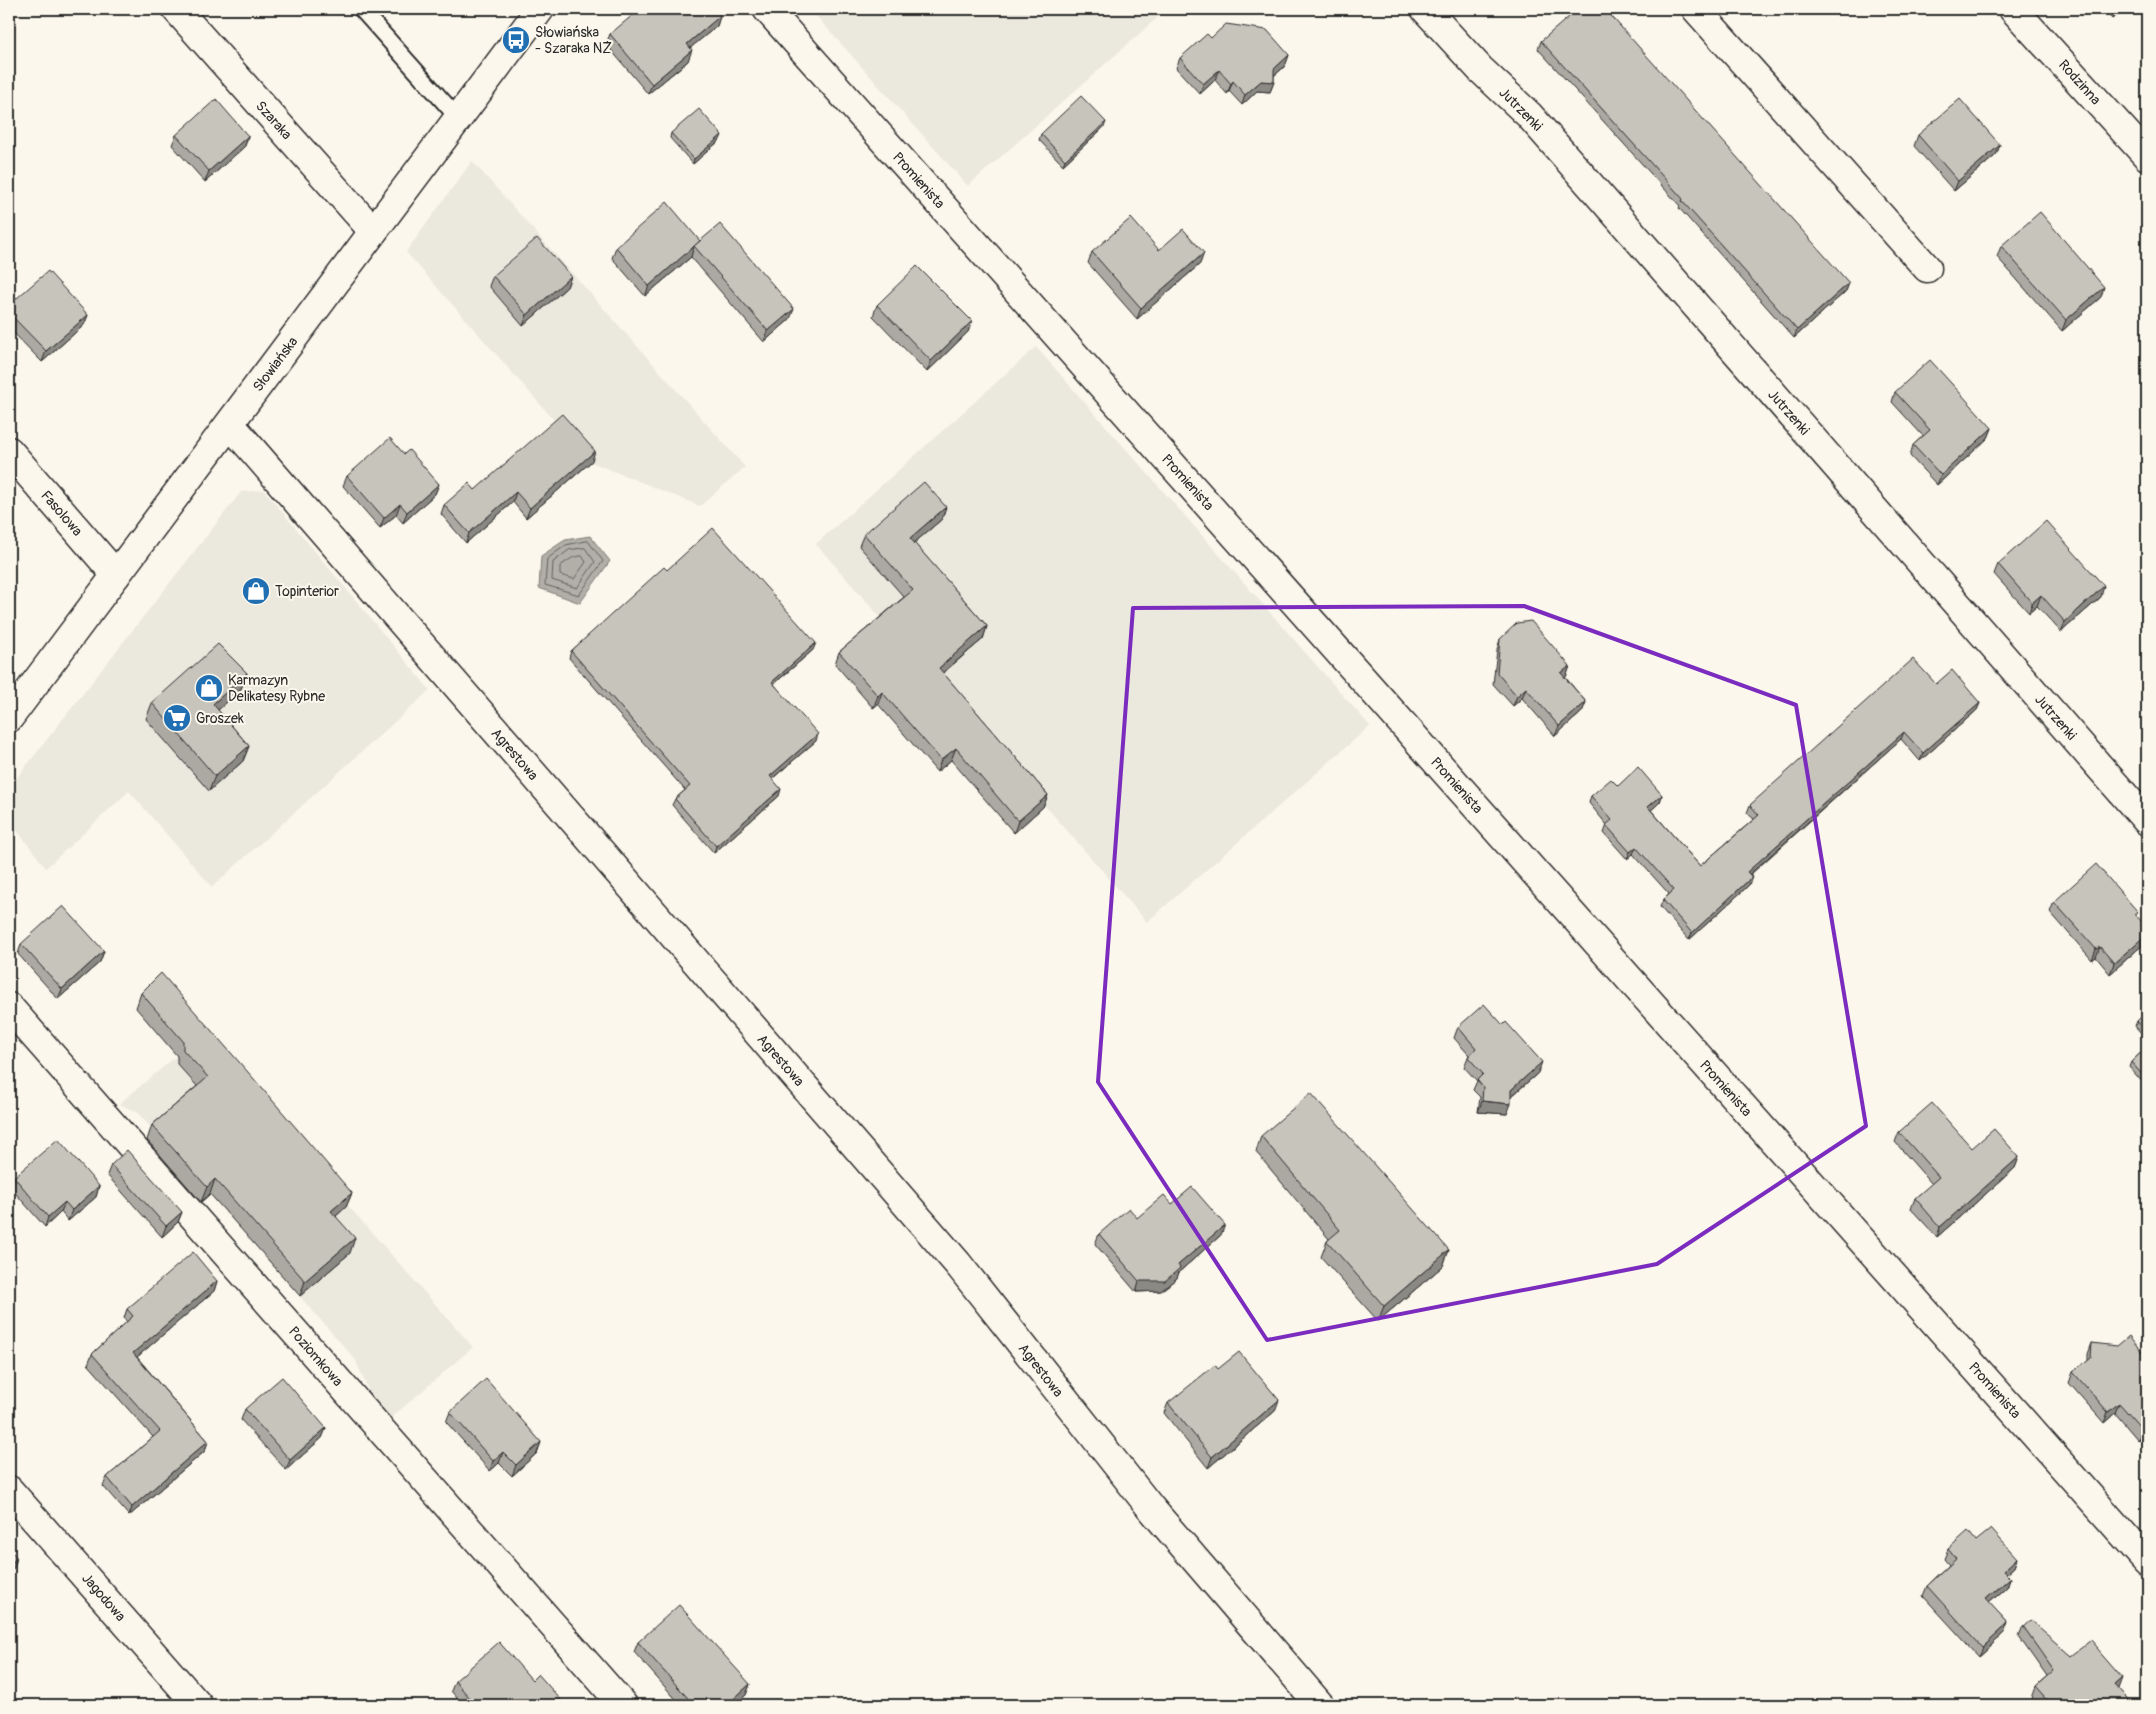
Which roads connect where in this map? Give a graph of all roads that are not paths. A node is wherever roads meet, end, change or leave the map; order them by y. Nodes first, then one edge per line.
1 (176, 9) edge
2 (361, 9) edge
3 (540, 9) edge
4 (767, 9) edge
5 (1425, 9) edge
6 (1696, 9) edge
7 (2013, 9) edge
8 (458, 118) junction
9 (2147, 156) edge
10 (373, 231) junction
11 (1926, 268) dead end
12 (230, 424) junction
13 (9, 451) edge
14 (116, 575) junction
15 (9, 718) edge
16 (2147, 821) edge
17 (9, 1007) edge
18 (9, 1490) edge
19 (2147, 1561) edge
20 (198, 1705) edge
21 (623, 1705) edge
22 (1320, 1705) edge

1 - 10 street, Szaraka
2 - 8 lane
3 - 8 street, Słowiańska
4 - 19 street, Promienista
5 - 16 street, Jutrzenki
6 - 11 street
7 - 9 street, Rodzinna
8 - 10 street, Słowiańska
10 - 12 street, Słowiańska
12 - 14 street, Słowiańska
12 - 22 street, Agrestowa
13 - 14 street, Fasolowa
14 - 15 street, Słowiańska
17 - 21 street, Poziomkowa
18 - 20 street, Jagodowa

